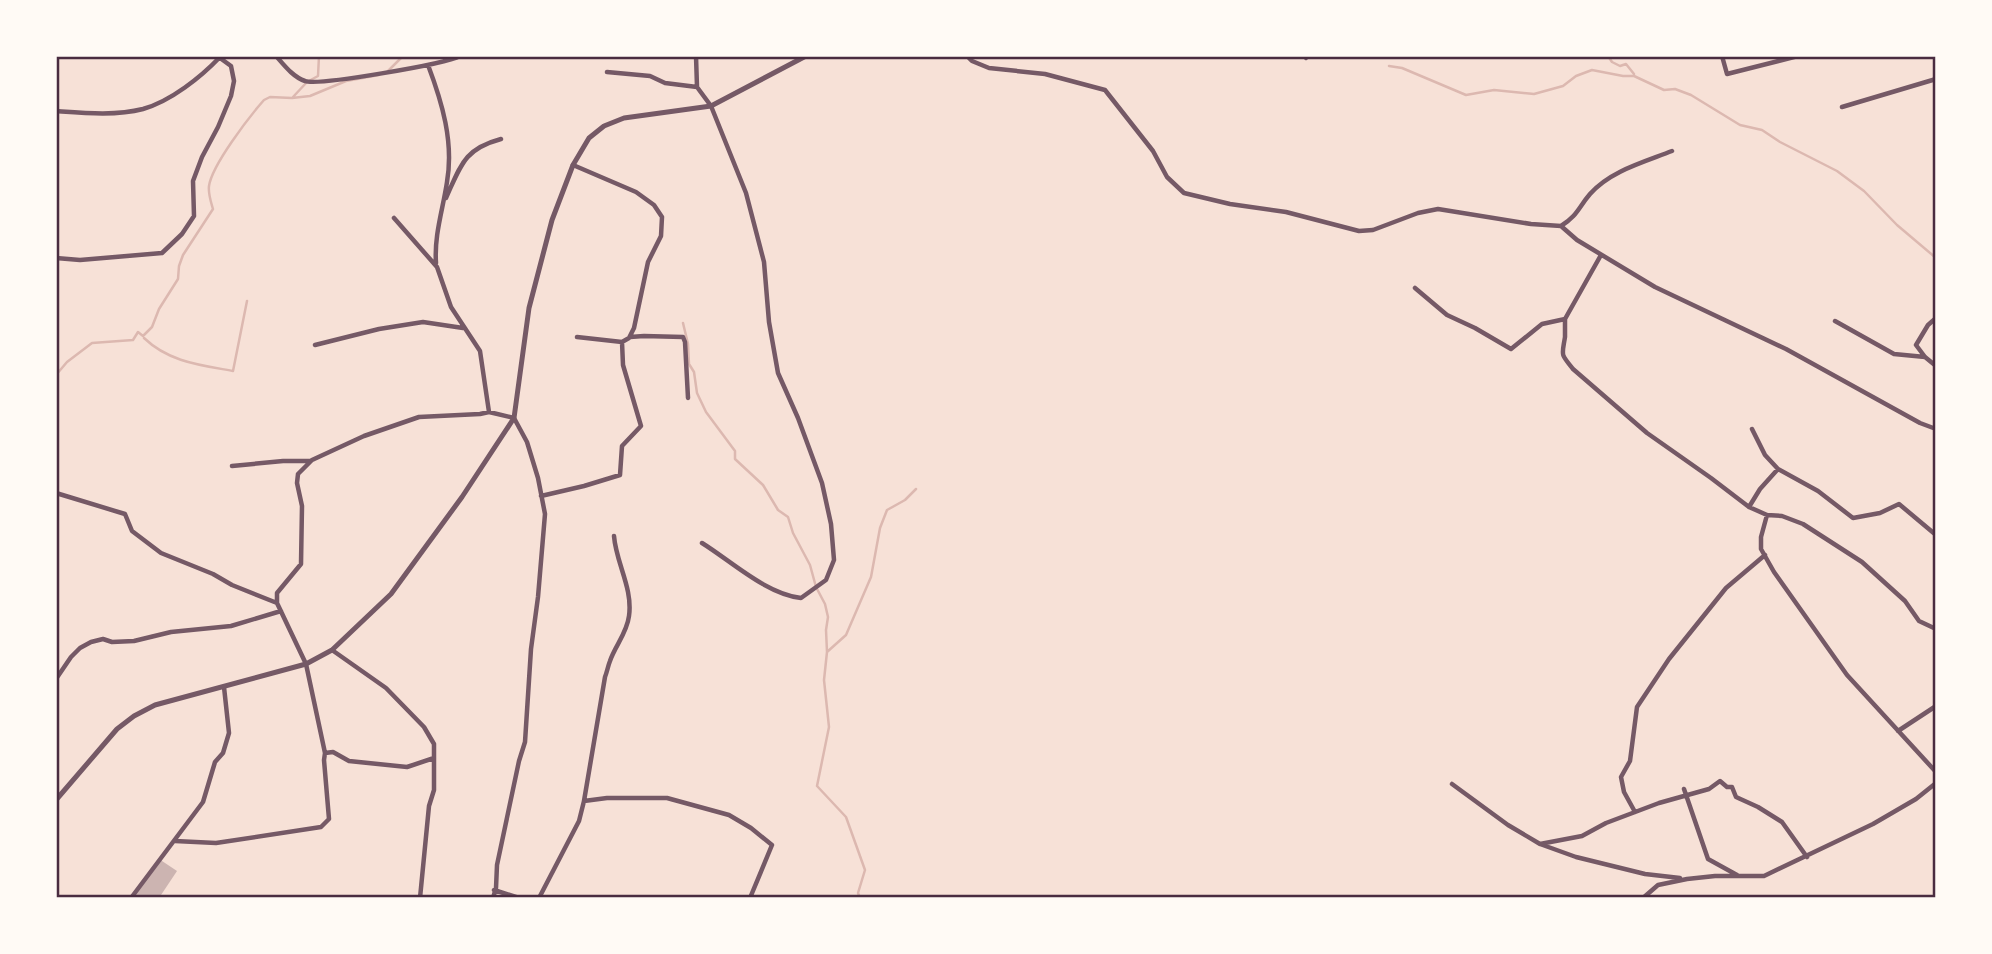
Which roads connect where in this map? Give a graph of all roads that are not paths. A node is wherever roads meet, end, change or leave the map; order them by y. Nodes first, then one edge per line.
1 (276, 56) edge
2 (460, 56) edge
3 (696, 56) edge
4 (806, 56) edge
5 (967, 56) edge
6 (1723, 56) edge
7 (1798, 56) edge
8 (221, 57) edge
9 (428, 65) junction
10 (607, 72) dead end
11 (1936, 79) edge
12 (697, 87) junction
13 (710, 106) junction
14 (1842, 107) dead end
15 (56, 111) edge
16 (501, 139) dead end
17 (1672, 150) dead end
18 (573, 165) junction
19 (441, 208) junction
20 (394, 218) dead end
21 (1561, 226) junction
22 (1601, 255) junction
23 (56, 258) edge
24 (438, 267) junction
25 (1415, 288) dead end
26 (1936, 318) edge
27 (1565, 319) junction
28 (1835, 321) dead end
29 (464, 328) junction
30 (577, 337) dead end
31 (629, 338) junction
32 (622, 342) junction
33 (315, 345) dead end
34 (1925, 357) junction
35 (1936, 366) edge
36 (688, 398) dead end
37 (489, 412) junction
38 (514, 418) junction
39 (1752, 429) dead end
40 (1936, 429) edge
41 (311, 461) junction
42 (232, 466) dead end
43 (1778, 469) junction
44 (56, 493) edge
45 (541, 496) junction
46 (1749, 507) junction
47 (1767, 515) junction
48 (1936, 535) edge
49 (614, 536) dead end
50 (702, 543) dead end
51 (1765, 555) junction
52 (276, 603) junction
53 (281, 611) junction
54 (1936, 629) edge
55 (332, 650) junction
56 (306, 664) junction
57 (56, 679) edge
58 (224, 687) junction
59 (1936, 706) edge
60 (1898, 731) junction
61 (325, 753) junction
62 (434, 758) junction
63 (1936, 772) edge
64 (1936, 783) edge
65 (1452, 784) dead end
66 (1684, 789) dead end
67 (1686, 795) junction
68 (56, 800) edge
69 (584, 801) junction
70 (1635, 812) junction
71 (175, 841) junction
72 (1540, 844) junction
73 (1807, 857) junction
74 (1737, 876) junction
75 (1687, 879) junction
76 (494, 891) junction
77 (131, 898) edge
78 (420, 898) edge
79 (493, 898) edge
80 (519, 898) edge
81 (539, 898) edge
82 (750, 898) edge
83 (1643, 898) edge

1 - 9 street
2 - 9 street
3 - 12 street
4 - 13 street
5 - 21 street
6 - 7 street
8 - 15 street
8 - 23 street
9 - 19 street
10 - 12 street
11 - 14 street
12 - 13 street
13 - 18 street
13 - 50 street
16 - 19 street
17 - 21 street
18 - 31 street
18 - 38 street
19 - 24 street
20 - 24 street
21 - 22 street
22 - 27 street
22 - 40 street
24 - 29 street
25 - 27 street
26 - 34 street
27 - 46 street
28 - 34 street
29 - 33 street
29 - 37 street
30 - 32 street
31 - 32 street
31 - 36 street
32 - 45 street
34 - 35 street
37 - 38 street
37 - 41 street
38 - 45 street
38 - 55 street
39 - 43 street
41 - 42 street
41 - 52 street
43 - 46 street
43 - 48 street
44 - 52 street
45 - 76 street
46 - 47 street
47 - 51 street
47 - 54 street
49 - 69 street
51 - 60 street
51 - 70 street
52 - 53 street
53 - 56 street
53 - 57 street
55 - 56 street
55 - 62 street
56 - 58 street
56 - 61 street
58 - 68 street
58 - 71 street
59 - 60 street
60 - 63 street
61 - 62 street
61 - 71 street
62 - 78 street
64 - 73 street
65 - 72 street
66 - 67 street
67 - 70 street
67 - 73 street
67 - 74 street
69 - 81 street
69 - 82 street
70 - 72 street
71 - 77 street
72 - 75 street
73 - 74 street
74 - 75 street
75 - 83 street
76 - 79 street
76 - 80 street

